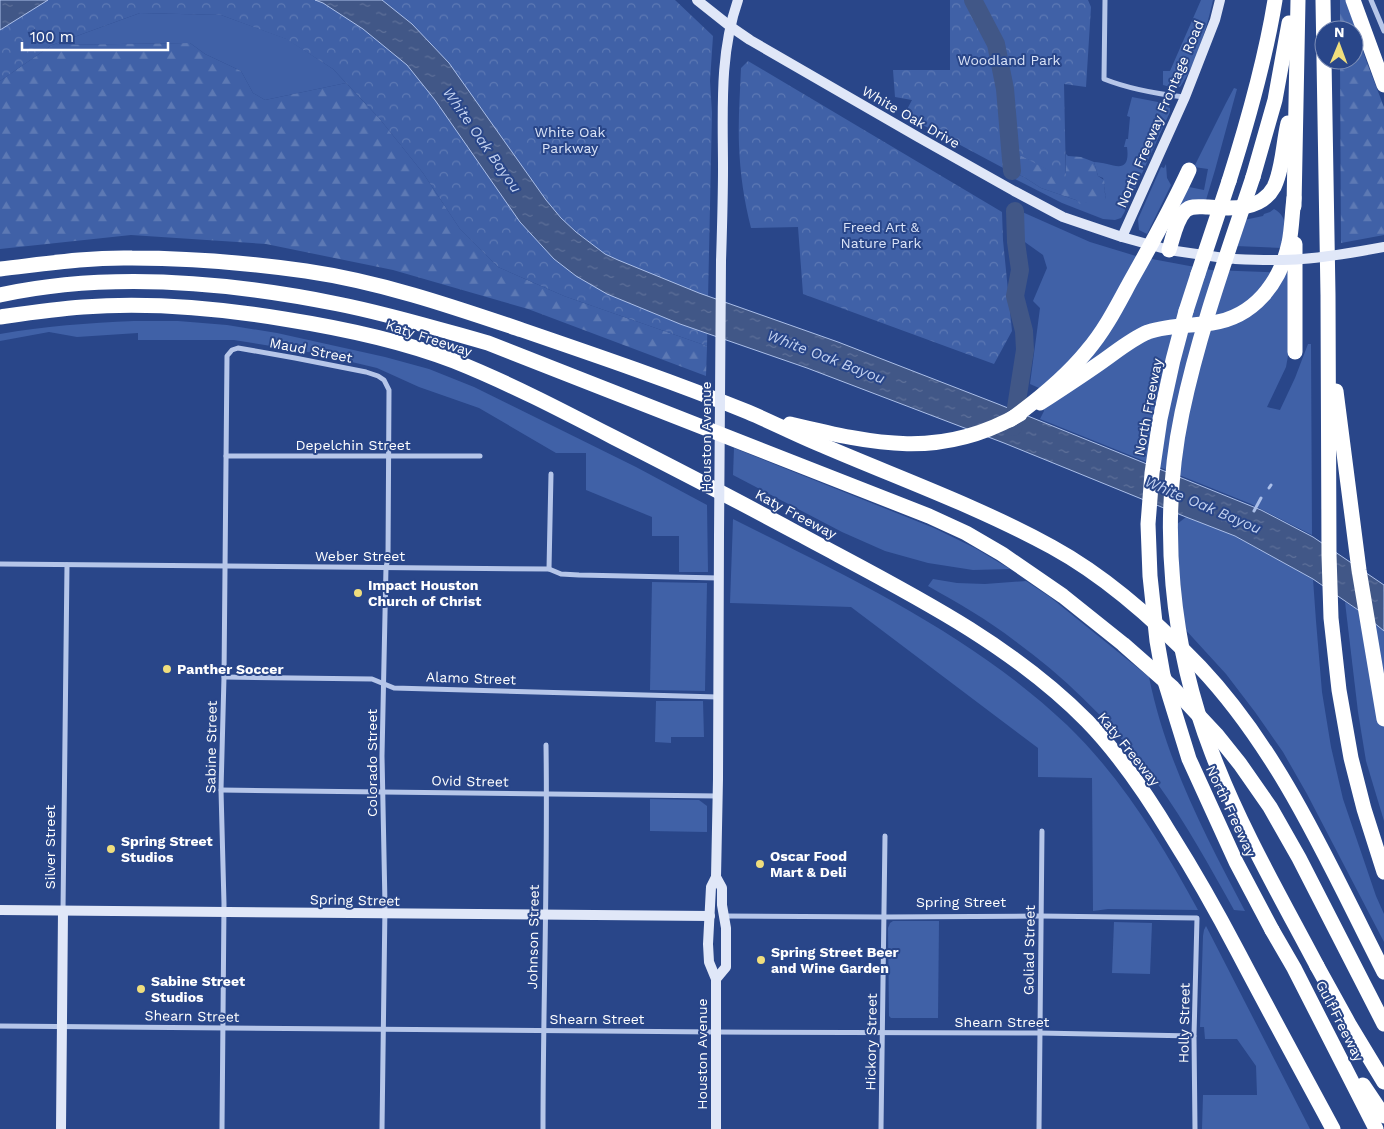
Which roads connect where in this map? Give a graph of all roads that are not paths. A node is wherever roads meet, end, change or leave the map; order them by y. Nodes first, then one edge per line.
1 (697, 0) edge
2 (738, 0) edge
3 (1105, 0) edge
4 (1220, 0) edge
5 (1275, 0) edge
6 (1292, 0) edge
7 (1298, 0) edge
8 (1323, 0) edge
9 (1353, 0) edge
10 (1371, 0) edge
11 (731, 27) junction
12 (1384, 31) edge
13 (1296, 84) junction
14 (1384, 85) edge
15 (1185, 97) junction
16 (1189, 170) dead end
17 (1294, 198) junction
18 (1122, 237) junction
19 (1384, 247) edge
20 (1169, 250) junction
21 (0, 269) edge
22 (0, 295) edge
23 (1328, 295) junction
24 (0, 317) edge
25 (1295, 352) dead end
26 (227, 366) joint
27 (389, 397) joint
28 (748, 412) junction
29 (1010, 420) junction
30 (226, 456) junction
31 (389, 456) junction
32 (480, 456) dead end
33 (551, 474) dead end
34 (0, 564) edge
35 (66, 565) junction
36 (225, 566) junction
37 (386, 567) junction
38 (549, 569) junction
39 (719, 578) junction
40 (224, 677) junction
41 (383, 684) junction
42 (718, 697) junction
43 (1384, 719) edge
44 (546, 745) dead end
45 (221, 790) junction
46 (383, 791) junction
47 (547, 793) junction
48 (718, 796) junction
49 (1042, 831) dead end
50 (884, 836) dead end
51 (1384, 872) edge
52 (716, 877) junction
53 (0, 910) edge
54 (63, 911) junction
55 (224, 912) junction
56 (385, 914) junction
57 (545, 915) junction
58 (710, 916) junction
59 (724, 916) junction
60 (1040, 916) junction
61 (884, 917) junction
62 (1197, 918) joint
63 (1272, 930) joint
64 (1384, 972) edge
65 (716, 979) junction
66 (1384, 1024) edge
67 (0, 1026) edge
68 (62, 1026) junction
69 (223, 1028) junction
70 (384, 1029) junction
71 (543, 1030) junction
72 (716, 1032) junction
73 (883, 1033) junction
74 (1039, 1033) junction
75 (1194, 1036) junction
76 (1330, 1036) junction
77 (1384, 1082) edge
78 (1384, 1116) edge
79 (62, 1129) edge
80 (222, 1129) edge
81 (382, 1129) edge
82 (543, 1129) edge
83 (716, 1129) edge
84 (882, 1129) edge
85 (1039, 1129) edge
86 (1195, 1129) edge
87 (1333, 1129) edge
88 (1376, 1129) edge

1 - 11 main road, White Oak Drive
2 - 11 main road, Houston Avenue
3 - 15 street
4 - 15 main road, North Freeway Frontage Road
5 - 63 highway, North Freeway, bridge
6 - 77 highway, bridge
7 - 13 highway
8 - 23 highway
9 - 14 highway
10 - 12 street
11 - 18 main road, White Oak Drive
11 - 39 main road, Houston Avenue, bridge
13 - 17 highway
13 - 20 highway
15 - 18 main road, North Freeway Frontage Road
16 - 29 highway, bridge
17 - 25 highway
17 - 29 highway, bridge
18 - 20 main road, White Oak Drive
19 - 20 main road, White Oak Drive, bridge
21 - 28 highway
22 - 66 highway, bridge
23 - 43 highway
23 - 51 highway
24 - 87 highway, Katy Freeway
26 - 27 street, Maud Street
26 - 30 street, Sabine Street
27 - 31 street, Colorado Street
28 - 29 highway
28 - 64 highway
30 - 31 street, Depelchin Street
30 - 36 street, Sabine Street
31 - 32 street, Depelchin Street
31 - 37 street, Colorado Street
33 - 38 street
34 - 35 street, Weber Street
35 - 36 street, Weber Street
35 - 54 street, Silver Street
36 - 37 street, Weber Street
36 - 40 street, Sabine Street
37 - 38 street, Weber Street
37 - 41 street, Colorado Street
38 - 39 street, Weber Street
39 - 42 main road, Houston Avenue
40 - 41 street, Alamo Street
40 - 45 street, Sabine Street
41 - 42 street, Alamo Street
41 - 46 street, Colorado Street
42 - 48 main road, Houston Avenue
44 - 47 street, Johnson Street
45 - 46 street, Ovid Street
45 - 55 street, Sabine Street
46 - 47 street, Ovid Street
46 - 56 street, Colorado Street
47 - 48 street, Ovid Street
47 - 57 street, Johnson Street
48 - 52 main road, Houston Avenue
49 - 60 street, Goliad Street
50 - 61 street, Hickory Street
52 - 58 main road, Houston Avenue
52 - 59 main road, Houston Avenue
53 - 54 main road, Spring Street
54 - 55 main road, Spring Street
54 - 68 main road, Silver Street
55 - 56 main road, Spring Street
55 - 69 street, Sabine Street
56 - 57 main road, Spring Street
56 - 70 street, Colorado Street
57 - 58 main road, Spring Street
57 - 71 street, Johnson Street
58 - 65 main road, Houston Avenue
59 - 61 street, Spring Street
59 - 65 main road, Houston Avenue
60 - 61 street, Spring Street
60 - 62 street, Spring Street
60 - 74 street, Goliad Street
61 - 73 street, Hickory Street
62 - 75 street, Holly Street
63 - 76 highway, Gulf Freeway
65 - 72 main road, Houston Avenue
67 - 68 street, Shearn Street
68 - 69 street, Shearn Street
68 - 79 main road, Silver Street
69 - 70 street, Shearn Street
69 - 80 street, Sabine Street
70 - 71 street, Shearn Street
70 - 81 street, Colorado Street
71 - 72 street, Shearn Street
71 - 82 street, Johnson Street
72 - 73 street, Shearn Street
72 - 83 main road, Houston Avenue
73 - 74 street, Shearn Street
73 - 84 street, Hickory Street
74 - 75 street, Shearn Street
74 - 85 street, Goliad Street
75 - 86 street, Holly Street
76 - 78 highway
76 - 88 highway, Gulf Freeway

